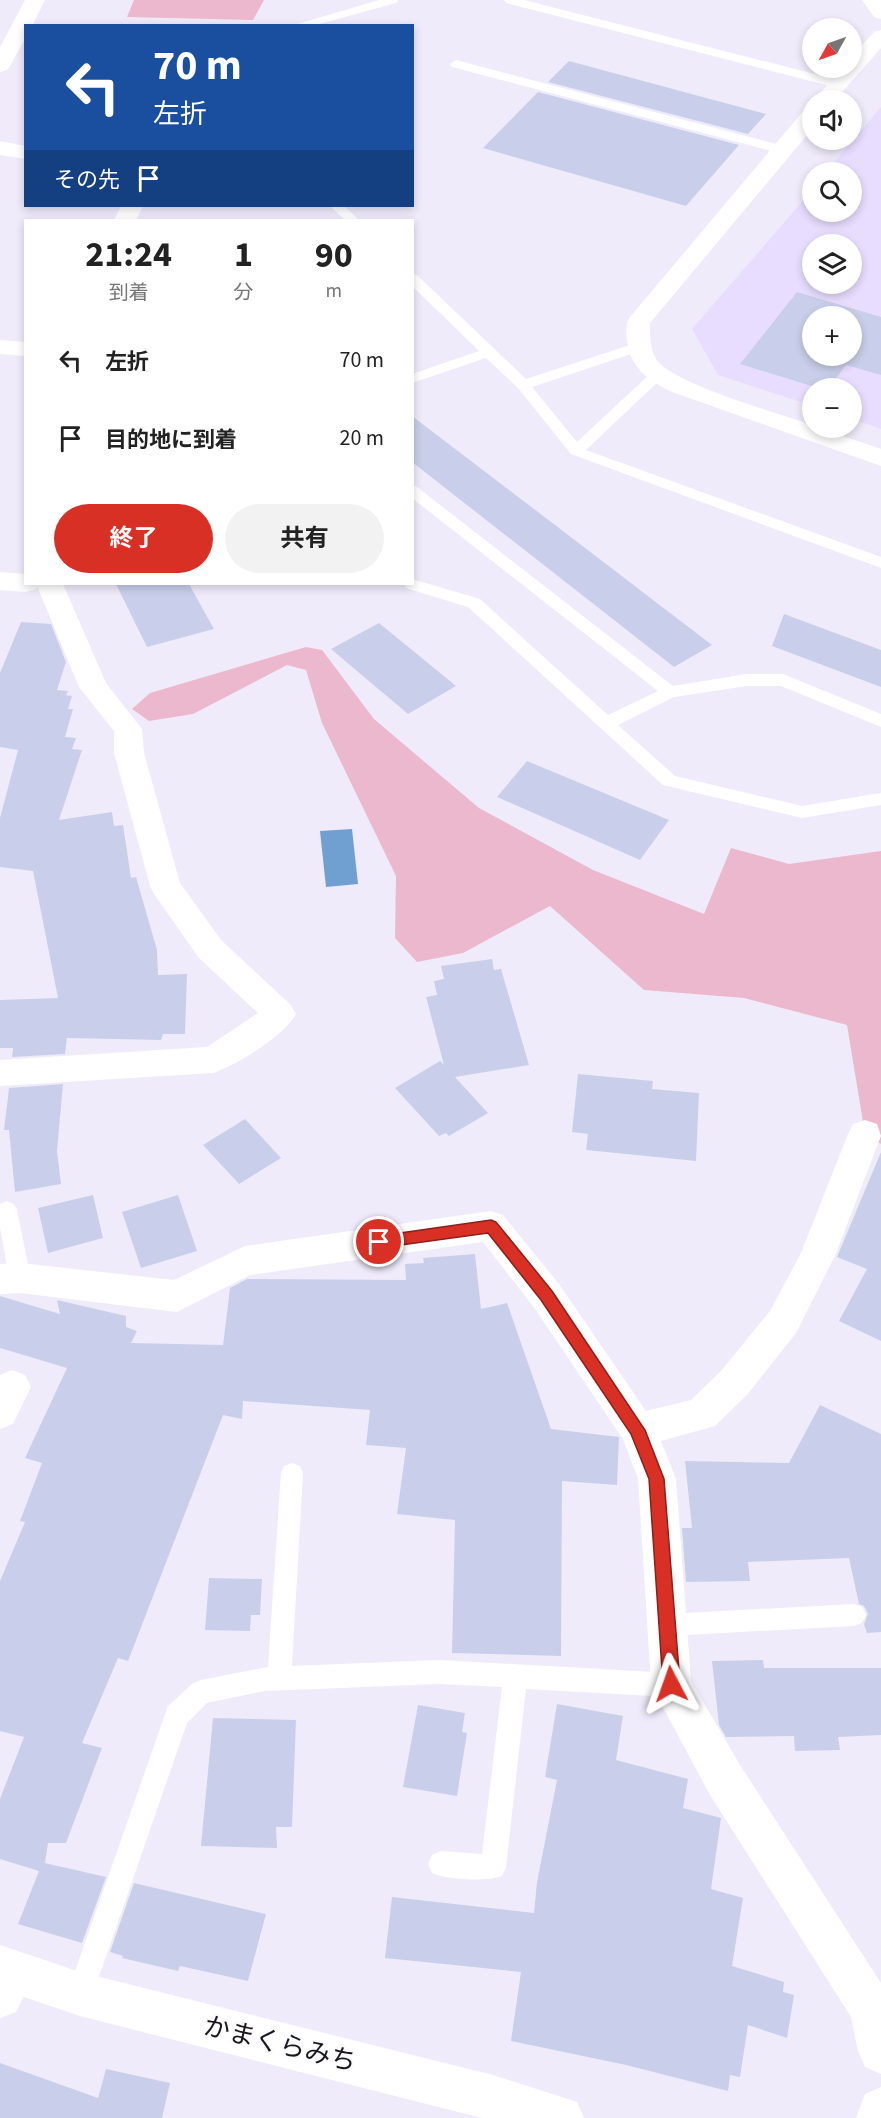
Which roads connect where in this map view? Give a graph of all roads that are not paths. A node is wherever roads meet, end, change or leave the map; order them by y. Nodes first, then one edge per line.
1 (35, 0) edge
2 (392, 0) edge
3 (510, 0) edge
4 (872, 0) edge
5 (881, 13) edge
6 (304, 24) edge
7 (881, 36) edge
8 (2, 56) edge
9 (456, 64) dead end
10 (838, 84) junction
11 (833, 90) edge
12 (802, 127) edge
13 (0, 148) edge
14 (783, 150) junction
15 (24, 153) edge
16 (338, 207) edge
17 (351, 219) edge
18 (414, 280) edge
19 (0, 347) edge
20 (638, 347) junction
21 (24, 349) edge
22 (489, 352) junction
23 (657, 375) junction
24 (414, 378) edge
25 (523, 385) junction
26 (576, 451) junction
27 (881, 458) edge
28 (414, 492) edge
29 (881, 563) edge
30 (0, 581) edge
31 (24, 583) edge
32 (40, 585) edge
33 (414, 585) edge
34 (670, 692) junction
35 (881, 721) edge
36 (607, 723) junction
37 (881, 799) edge
38 (0, 1073) edge
39 (865, 1134) dead end
40 (8, 1210) dead end
41 (10, 1278) edge
42 (638, 1430) junction
43 (292, 1473) dead end
44 (854, 1615) dead end
45 (667, 1625) junction
46 (515, 1676) junction
47 (279, 1678) junction
48 (671, 1684) junction
49 (441, 1864) dead end
50 (5, 1979) edge
51 (80, 1994) junction
52 (881, 2051) edge
53 (881, 2110) edge
54 (561, 2118) edge
55 (879, 2118) edge

1 - 8 street
2 - 6 lane
3 - 10 lane
4 - 5 street
7 - 10 street
9 - 14 lane
10 - 11 street
12 - 14 street
13 - 15 street
14 - 20 street
16 - 17 lane
18 - 22 lane
19 - 21 street
20 - 23 street
20 - 25 lane
22 - 24 lane
22 - 25 lane
23 - 26 lane
23 - 27 street
25 - 26 lane
26 - 29 lane
28 - 34 lane
30 - 31 street
32 - 38 street
33 - 36 lane
34 - 35 lane
34 - 36 lane
36 - 37 lane
39 - 42 street
40 - 41 lane
41 - 42 street
42 - 45 street
43 - 47 lane
44 - 45 lane
45 - 48 street
46 - 47 lane
46 - 48 lane
46 - 49 lane
47 - 51 lane
48 - 52 street
50 - 51 street, かまくらみち
51 - 54 street, かまくらみち
53 - 55 street

